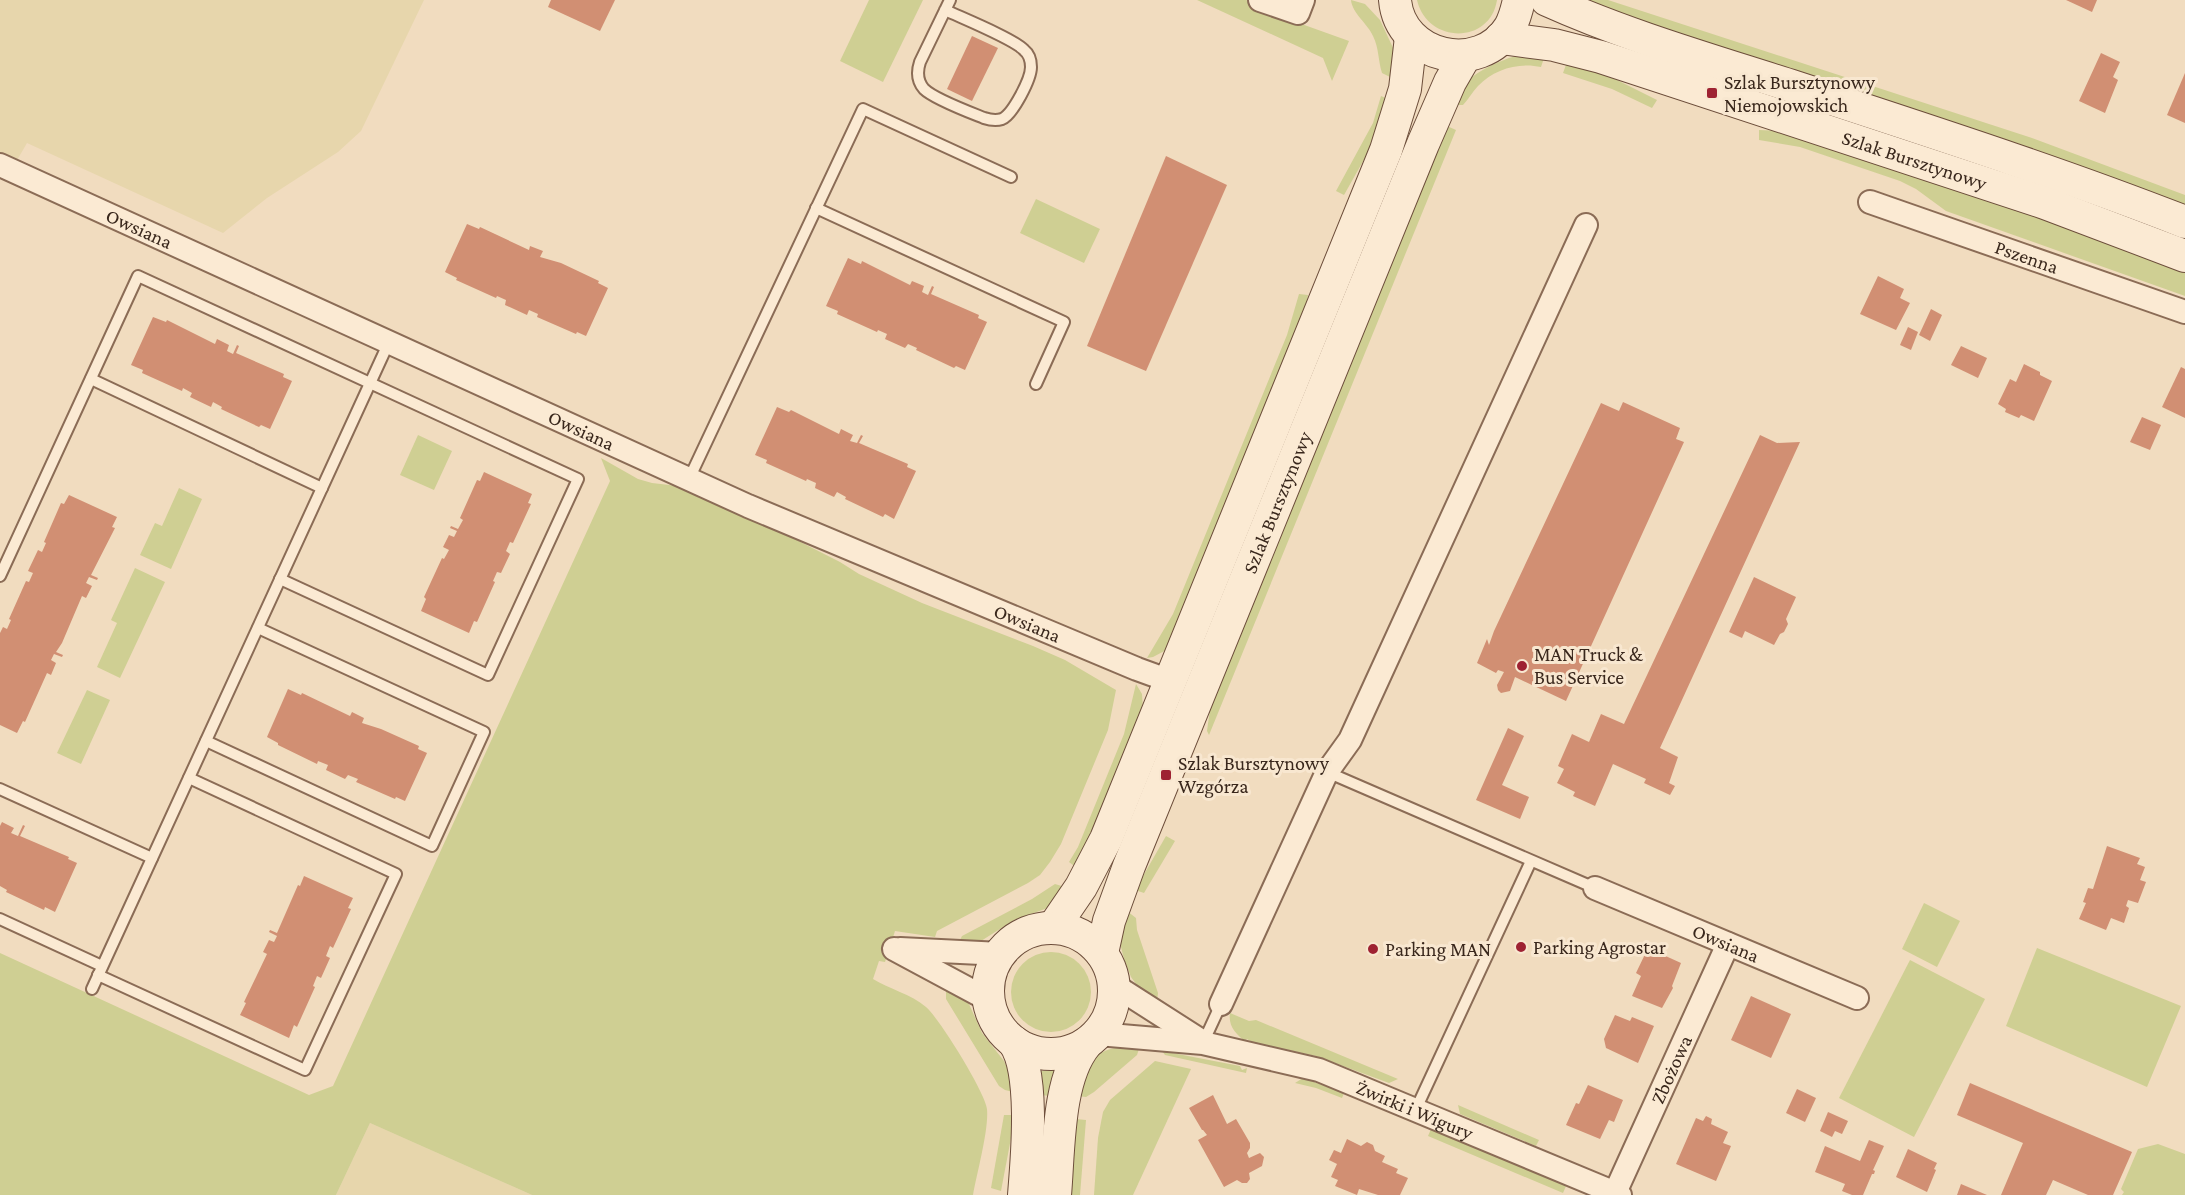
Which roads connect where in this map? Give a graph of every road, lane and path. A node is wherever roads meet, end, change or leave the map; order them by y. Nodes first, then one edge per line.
1 (1260, 0) edge
2 (1303, 0) edge
3 (1520, 0) edge
4 (1547, 0) edge
5 (1390, 3) edge
6 (947, 5) edge
7 (1411, 37) junction
8 (1501, 38) junction
9 (1465, 56) junction
10 (0, 165) edge
11 (1011, 177) dead end
12 (1870, 202) dead end
13 (816, 208) junction
14 (2185, 222) edge
15 (1586, 225) dead end
16 (2185, 256) edge
17 (2185, 312) edge
18 (389, 342) junction
19 (91, 379) junction
20 (370, 383) junction
21 (1036, 384) dead end
22 (689, 479) junction
23 (322, 488) junction
24 (0, 576) edge
25 (280, 579) junction
26 (258, 628) junction
27 (1170, 681) junction
28 (206, 741) junction
29 (1327, 772) junction
30 (189, 778) junction
31 (0, 789) edge
32 (152, 858) junction
33 (1531, 861) junction
34 (1595, 888) joint
35 (0, 919) edge
36 (1053, 928) junction
37 (1728, 944) junction
38 (1102, 953) junction
39 (1000, 954) junction
40 (100, 970) junction
41 (1114, 985) junction
42 (92, 989) dead end
43 (1857, 998) dead end
44 (989, 1000) junction
45 (1221, 1004) joint
46 (1092, 1039) junction
47 (1014, 1042) junction
48 (1203, 1043) junction
49 (1416, 1109) junction
50 (1616, 1194) edge
51 (1024, 1195) edge
52 (1055, 1195) edge

1 - 2 street
3 - 8 main road
4 - 14 main road, Szlak Bursztynowy
5 - 7 main road
6 - 6 lane
7 - 9 main road
7 - 27 main road, Szlak Bursztynowy
8 - 9 main road
8 - 16 main road, Szlak Bursztynowy
9 - 38 main road, Szlak Bursztynowy
10 - 18 street, Owsiana
11 - 13 lane
12 - 17 street, Pszenna
13 - 21 lane
13 - 22 lane
15 - 29 street
18 - 20 lane
18 - 22 street, Owsiana
19 - 20 lane
19 - 23 lane
19 - 24 lane
20 - 23 lane
20 - 25 lane
22 - 27 street, Owsiana
23 - 25 lane
25 - 26 lane
26 - 28 lane
26 - 28 lane
27 - 36 main road, Szlak Bursztynowy
28 - 30 lane
29 - 33 lane
29 - 45 street
30 - 32 lane
30 - 40 lane
31 - 32 lane
32 - 40 lane
33 - 34 lane
33 - 49 lane
34 - 37 street, Owsiana
35 - 40 lane
36 - 38 main road
36 - 39 main road
37 - 43 street, Owsiana
37 - 50 street, Zbożowa
38 - 41 main road
39 - 44 main road
39 - 44 street
40 - 42 lane
41 - 46 main road
41 - 48 street, Żwirki i Wigury
44 - 47 main road
45 - 48 lane
46 - 47 main road
46 - 48 street, Żwirki i Wigury
46 - 52 main road
47 - 51 main road
48 - 49 street, Żwirki i Wigury
49 - 50 street, Żwirki i Wigury

